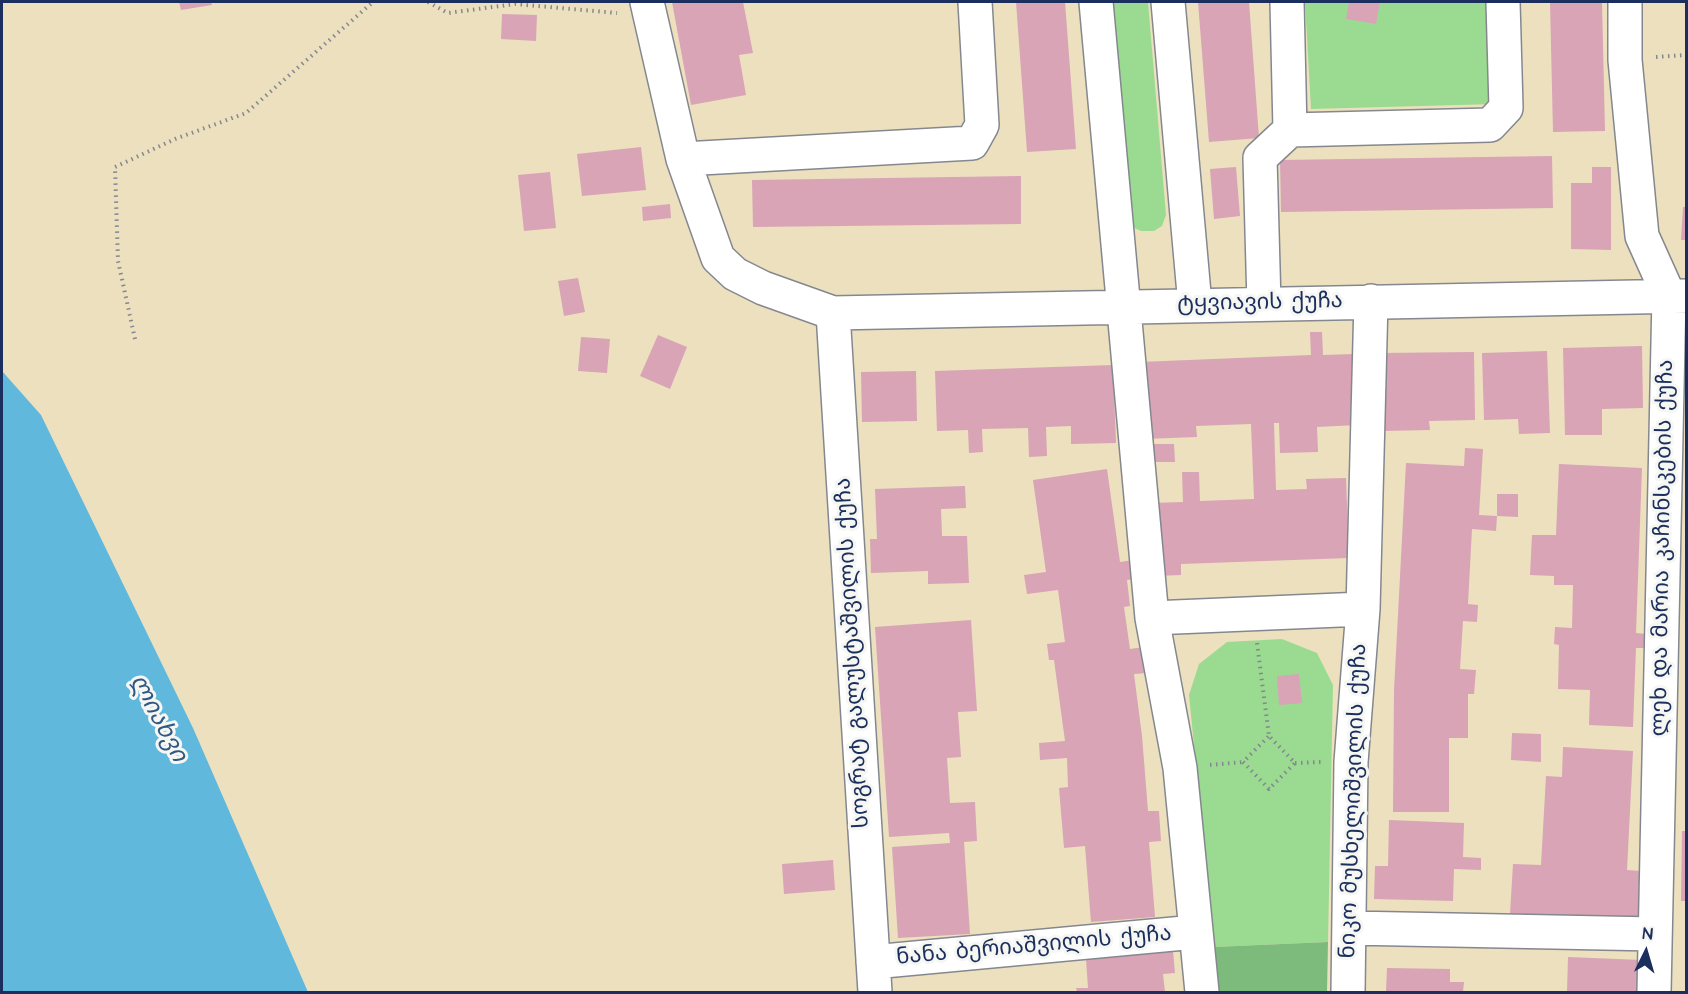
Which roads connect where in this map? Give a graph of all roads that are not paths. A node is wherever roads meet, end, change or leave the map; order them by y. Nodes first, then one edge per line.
1 (975, 2) edge
2 (1096, 2) edge
3 (1168, 2) edge
4 (1287, 2) edge
5 (1503, 2) edge
6 (1625, 2) edge
7 (649, 9) edge
8 (1290, 130) junction
9 (683, 159) junction
10 (1678, 296) edge
11 (1371, 302) junction
12 (1264, 304) junction
13 (1195, 305) junction
14 (1123, 307) junction
15 (833, 313) junction
16 (1363, 609) junction
17 (1152, 618) junction
18 (1350, 928) junction
19 (1195, 932) junction
20 (1655, 934) junction
21 (874, 977) edge
22 (1202, 993) edge
23 (1348, 993) edge
24 (1654, 993) edge

1 - 9 street
2 - 14 street
3 - 13 street
4 - 8 street
5 - 8 street
6 - 10 street, ლეხ და მარია კაჩინსკების ქუჩა
7 - 9 street
8 - 12 street
9 - 15 street
10 - 11 street, ტყვიავის ქუჩა
10 - 20 street, ლეხ და მარია კაჩინსკების ქუჩა
11 - 12 street, ტყვიავის ქუჩა
11 - 16 street, ნიკო მუსხელიშვილის ქუჩა
12 - 13 street, ტყვიავის ქუჩა
13 - 14 street, ტყვიავის ქუჩა
14 - 15 street, ტყვიავის ქუჩა
14 - 17 street
15 - 21 street, სოგრატ გალუსტაშვილის ქუჩა
16 - 17 street, ნიკო მუსხელიშვილის ქუჩა
16 - 18 street, ნიკო მუსხელიშვილის ქუჩა
17 - 19 street
18 - 20 street
18 - 23 street, ნიკო მუსხელიშვილის ქუჩა
19 - 21 street, ნანა ბერიაშვილის ქუჩა
19 - 22 street
20 - 24 street, ლეხ და მარია კაჩინსკების ქუჩა

